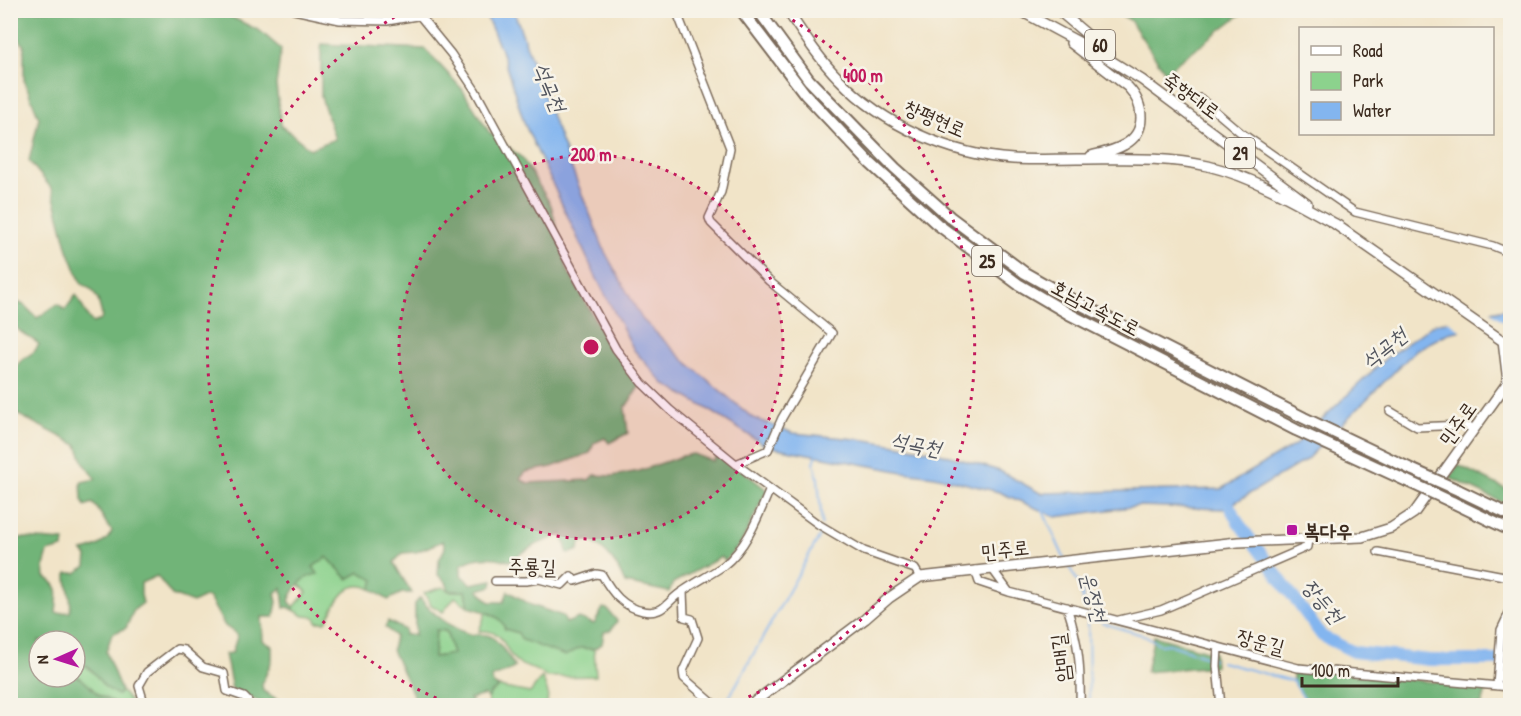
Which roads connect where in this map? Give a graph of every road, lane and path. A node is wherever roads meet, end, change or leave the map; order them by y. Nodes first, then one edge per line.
1 (294, 10) edge
2 (676, 10) edge
3 (741, 10) edge
4 (758, 10) edge
5 (788, 10) edge
6 (1019, 10) edge
7 (1058, 10) edge
8 (452, 11) edge
9 (420, 16) junction
10 (1047, 25) junction
11 (1142, 80) junction
12 (1200, 98) dead end
13 (1080, 159) junction
14 (1339, 226) junction
15 (1510, 253) edge
16 (1505, 342) edge
17 (1508, 385) edge
18 (1390, 411) dead end
19 (1475, 428) junction
20 (736, 464) junction
21 (770, 489) junction
22 (1510, 515) edge
23 (1510, 530) edge
24 (1308, 538) junction
25 (1378, 552) dead end
26 (975, 570) junction
27 (993, 570) junction
28 (1510, 576) edge
29 (920, 578) junction
30 (495, 581) dead end
31 (683, 591) junction
32 (1009, 592) junction
33 (1071, 608) junction
34 (1510, 611) edge
35 (1117, 620) junction
36 (1218, 647) junction
37 (1497, 686) junction
38 (1510, 687) edge
39 (145, 705) edge
40 (249, 705) edge
41 (716, 705) edge
42 (748, 705) edge
43 (1080, 705) edge
44 (1221, 705) edge

1 - 9 street
2 - 20 street
3 - 23 highway, 호남고속도로 / 25, bridge
4 - 22 highway, 호남고속도로 / 25, bridge
5 - 13 main road, 창평현로
6 - 10 main road, 죽향대로 / 29
7 - 11 main road, 60
8 - 9 street
9 - 20 street
10 - 11 main road, 죽향대로 / 29
10 - 13 main road
11 - 14 main road, 죽향대로 / 29
12 - 15 street
13 - 14 main road, 창평현로
14 - 16 main road, 죽향대로 / 29
16 - 17 main road
17 - 19 main road, 민주로
18 - 19 street
19 - 24 main road, 민주로
20 - 21 street
21 - 29 street
21 - 31 street, 주룡길
24 - 27 main road, 민주로
24 - 35 street
25 - 28 street
26 - 27 main road, 민주로
26 - 29 main road, 민주로
26 - 32 street, 장운길
27 - 32 street
29 - 42 main road, 민주로
30 - 31 street, 주룡길
31 - 41 street
32 - 33 street, 장운길
33 - 35 street, 장운길
33 - 43 street, 암매길
34 - 37 street
35 - 36 street, 장운길
36 - 37 street, 장운길
36 - 44 street, 장운길
37 - 38 street, 장운길
39 - 40 street

